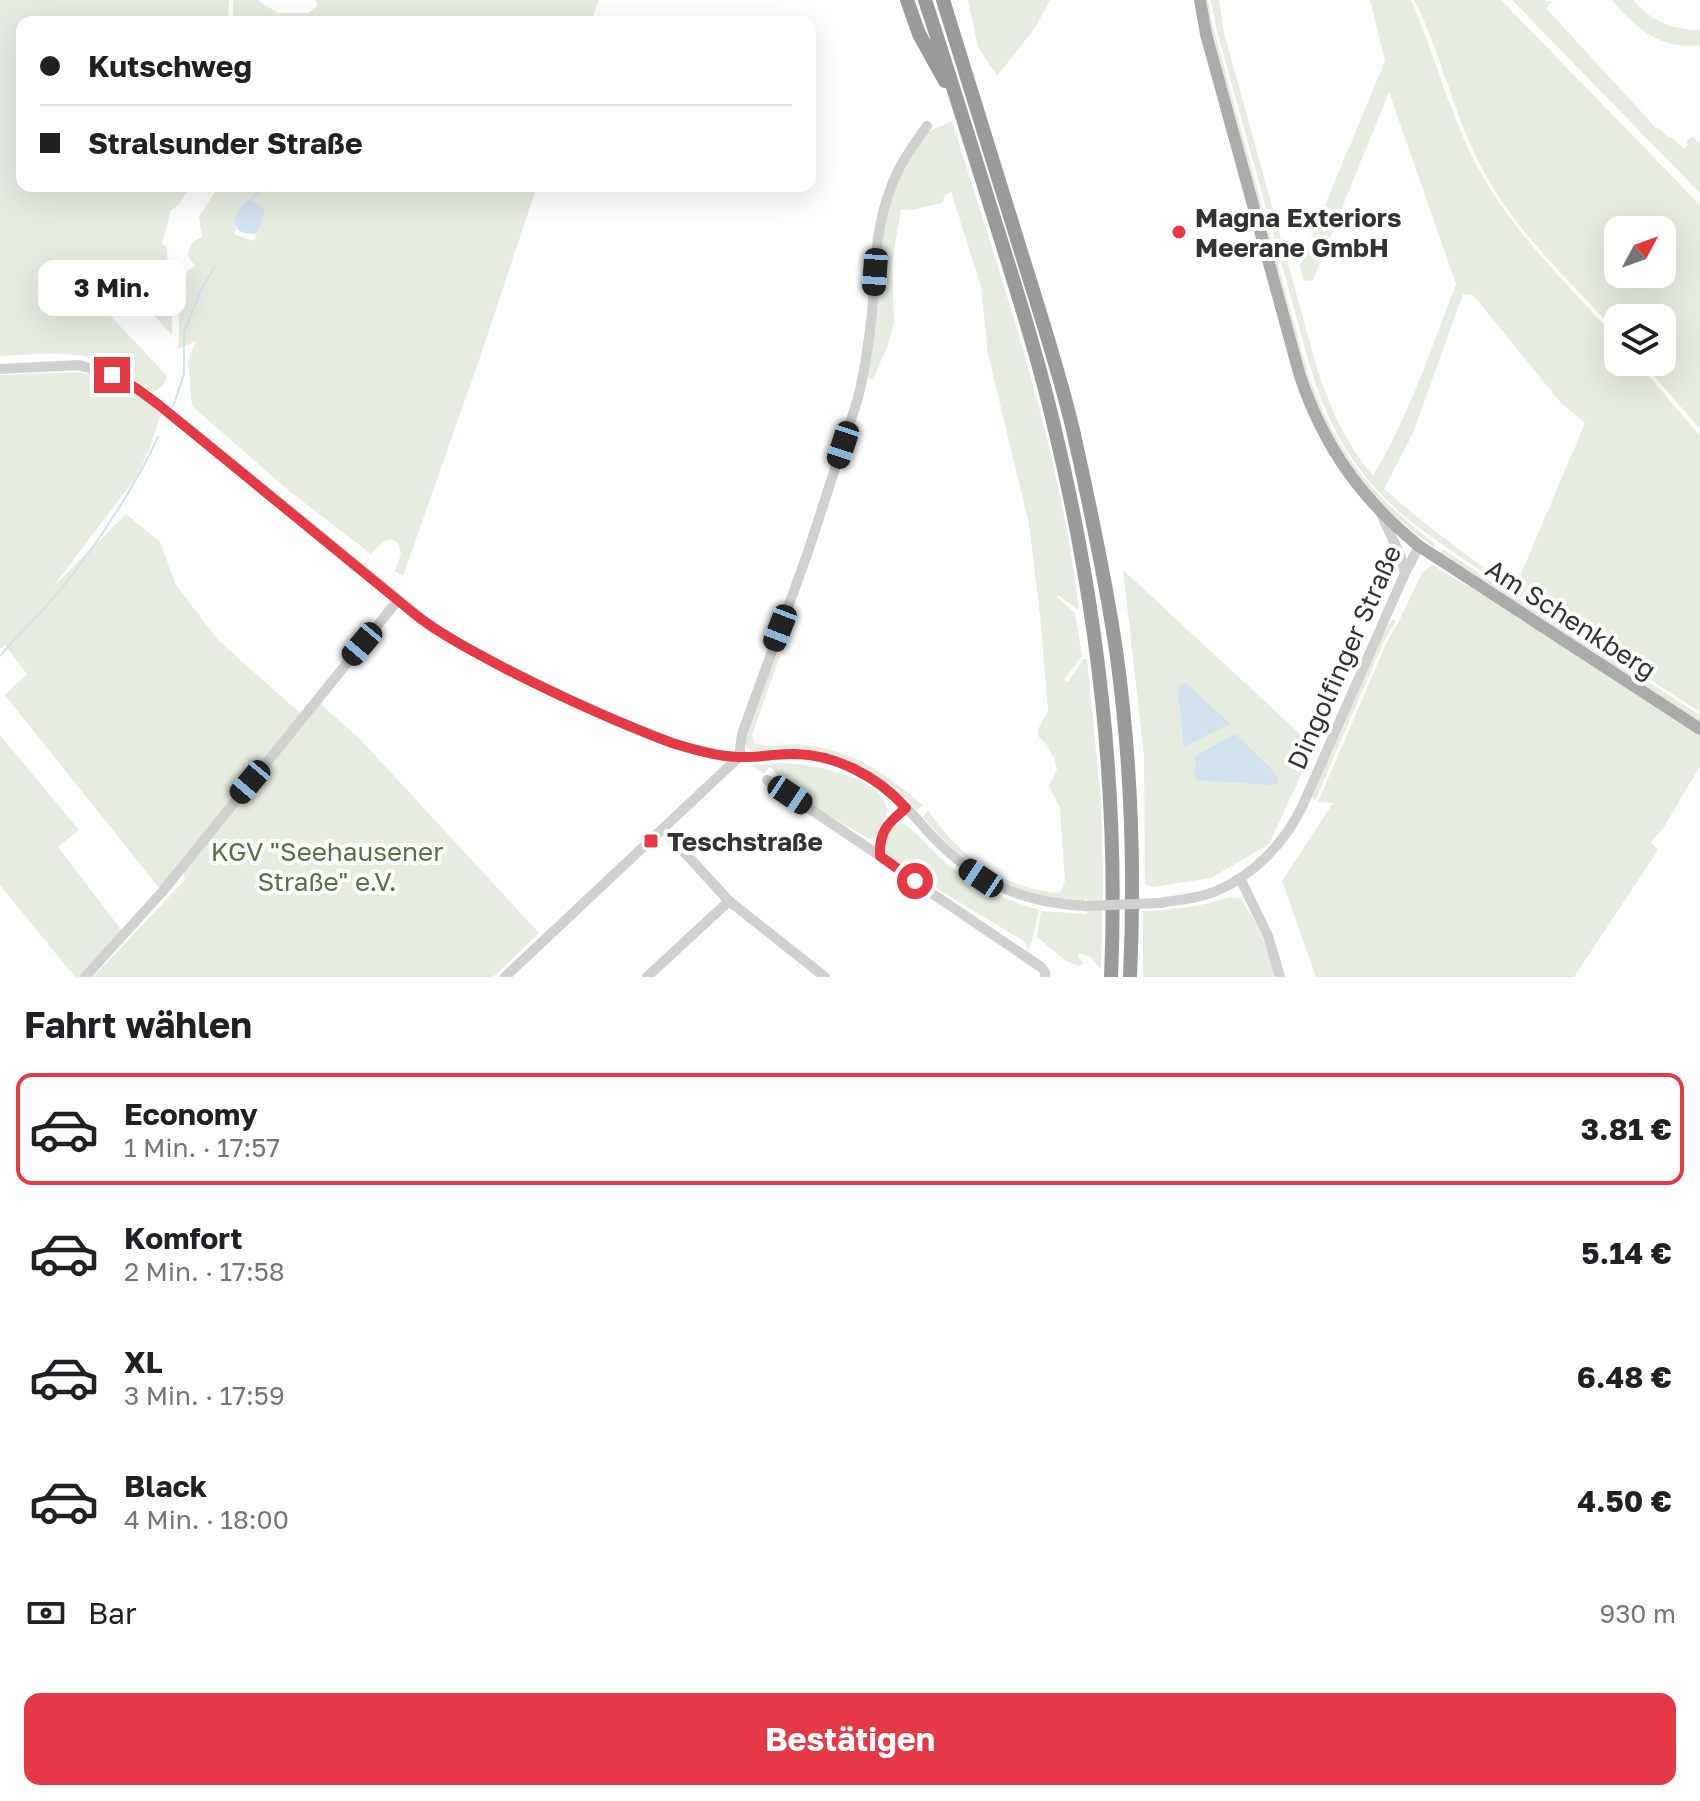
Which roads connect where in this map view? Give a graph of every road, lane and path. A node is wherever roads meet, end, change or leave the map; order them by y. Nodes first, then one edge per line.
1 (907, 0) edge
2 (925, 0) edge
3 (943, 0) edge
4 (954, 0) edge
5 (1200, 0) edge
6 (961, 56) junction
7 (959, 106) junction
8 (927, 126) dead end
9 (0, 369) edge
10 (1379, 511) junction
11 (1419, 546) junction
12 (1405, 573) junction
13 (398, 600) junction
14 (1700, 729) edge
15 (739, 757) junction
16 (767, 780) dead end
17 (906, 808) junction
18 (663, 829) junction
19 (880, 856) junction
20 (1240, 878) junction
21 (729, 901) junction
22 (1045, 976) edge
23 (85, 977) edge
24 (505, 977) edge
25 (647, 977) edge
26 (825, 977) edge
27 (1111, 977) edge
28 (1130, 977) edge
29 (1280, 977) edge

1 - 7 highway
2 - 7 highway
3 - 6 highway
4 - 6 highway
5 - 10 main road, Dingolfinger Straße
6 - 28 highway
7 - 27 highway
8 - 15 street
9 - 13 street, Dingolfinger Straße
10 - 11 main road, Dingolfinger Straße
10 - 12 street
11 - 12 street, Dingolfinger Straße
11 - 14 main road, Am Schenkberg
12 - 20 street, Dingolfinger Straße
13 - 15 street, Dingolfinger Straße
13 - 23 street
15 - 17 street, Dingolfinger Straße
15 - 18 street
16 - 19 street
17 - 19 street
17 - 20 street, Dingolfinger Straße, bridge
18 - 21 street
18 - 24 street
19 - 22 street
20 - 29 street
21 - 25 street
21 - 26 street

